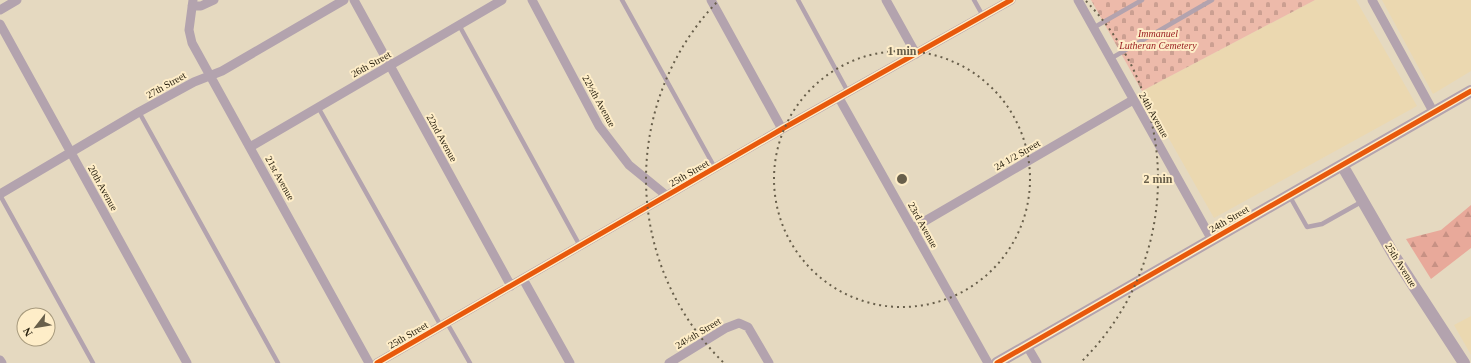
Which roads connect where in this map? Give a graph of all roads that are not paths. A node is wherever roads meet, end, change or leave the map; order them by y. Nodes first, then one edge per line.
1 (18, 0) edge
2 (214, 0) edge
3 (344, 0) edge
4 (354, 0) edge
5 (502, 0) edge
6 (532, 0) edge
7 (622, 0) edge
8 (711, 0) edge
9 (798, 0) edge
10 (886, 0) edge
11 (974, 0) edge
12 (1011, 0) edge
13 (1078, 0) edge
14 (1142, 0) edge
15 (1212, 0) edge
16 (1372, 0) edge
17 (193, 3) edge
18 (0, 10) edge
19 (982, 16) junction
20 (0, 24) edge
21 (459, 25) junction
22 (1093, 28) junction
23 (916, 54) junction
24 (1110, 59) junction
25 (390, 67) junction
26 (210, 76) junction
27 (1471, 91) edge
28 (849, 93) junction
29 (840, 98) junction
30 (1133, 100) junction
31 (318, 107) junction
32 (139, 112) junction
33 (1434, 113) junction
34 (782, 129) junction
35 (250, 147) junction
36 (71, 153) junction
37 (1342, 165) junction
38 (715, 168) junction
39 (0, 195) edge
40 (1289, 195) junction
41 (667, 196) junction
42 (1363, 201) junction
43 (913, 228) junction
44 (1212, 240) junction
45 (580, 246) junction
46 (523, 279) junction
47 (511, 286) junction
48 (444, 325) junction
49 (1027, 346) junction
50 (0, 360) edge
51 (2, 363) edge
52 (93, 363) edge
53 (187, 363) edge
54 (278, 363) edge
55 (369, 363) edge
56 (377, 363) edge
57 (470, 363) edge
58 (570, 363) edge
59 (669, 363) edge
60 (770, 363) edge
61 (988, 363) edge
62 (996, 363) edge
63 (1037, 363) edge
64 (1464, 363) edge

1 - 18 street
2 - 17 street
3 - 26 street, 27th Street
4 - 25 street, 22nd Avenue
5 - 21 street, 26th Street
6 - 41 street, 22½th Avenue
7 - 38 lane
8 - 34 street
9 - 28 lane
10 - 23 street
11 - 19 lane
12 - 19 street, 25th Street
13 - 22 street, 24th Avenue
14 - 22 lane
15 - 24 lane
16 - 33 street
17 - 26 street, 21st Avenue
19 - 23 street, 25th Street
20 - 36 street, 20th Avenue
21 - 25 street, 26th Street
21 - 45 lane
22 - 24 street, 24th Avenue
23 - 28 street, 25th Street
24 - 30 street, 24th Avenue
25 - 31 street, 26th Street
25 - 47 street, 22nd Avenue
26 - 32 street, 27th Street
26 - 35 street, 21st Avenue
27 - 33 street, 24th Street
28 - 29 street, 25th Street
29 - 34 street, 25th Street
29 - 43 street, 23rd Avenue
30 - 43 street, 24 1/2 Street
30 - 44 street, 24th Avenue
31 - 35 street, 26th Street
31 - 48 lane
32 - 36 street, 27th Street
32 - 54 lane
33 - 37 street, 24th Street
34 - 38 street, 25th Street
35 - 55 street, 21st Avenue
36 - 39 street, 27th Street
36 - 53 street, 20th Avenue
37 - 40 street, 24th Street
37 - 42 street, 25th Avenue
38 - 41 street, 25th Street
39 - 52 lane
40 - 42 lane
40 - 44 street, 24th Street
41 - 45 street, 25th Street
42 - 64 street, 25th Avenue
43 - 61 street, 23rd Avenue
44 - 49 street, 24th Street
45 - 46 street, 25th Street
46 - 47 street, 25th Street
46 - 58 street
47 - 48 street, 25th Street
48 - 56 street, 25th Street
48 - 57 lane
49 - 62 street, 24th Street
49 - 63 street
50 - 51 street
59 - 60 street, 24½th Street

